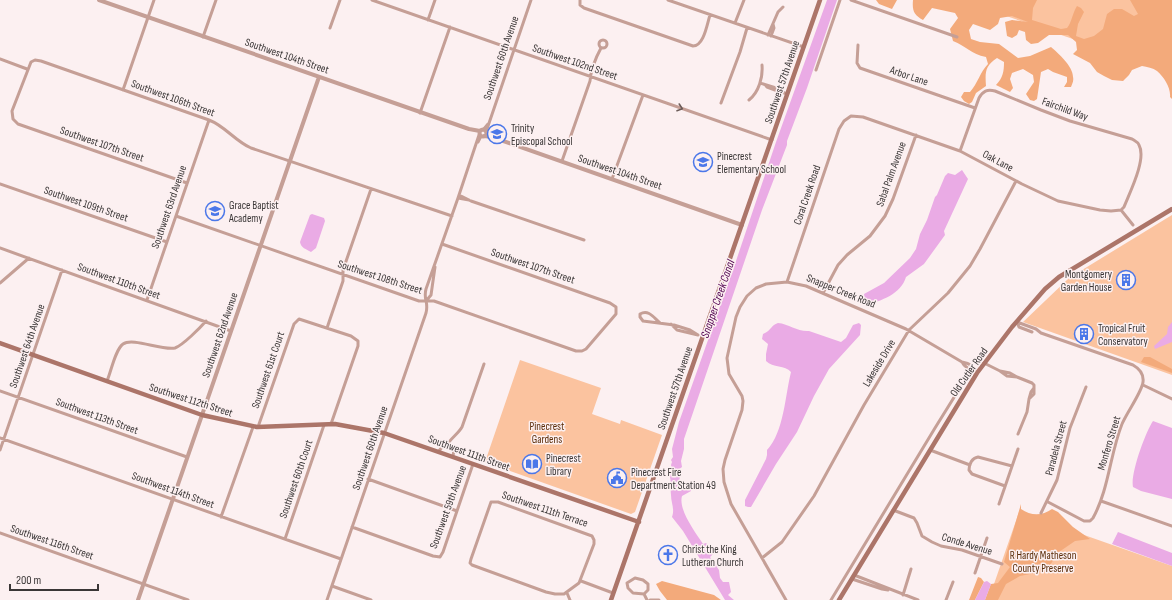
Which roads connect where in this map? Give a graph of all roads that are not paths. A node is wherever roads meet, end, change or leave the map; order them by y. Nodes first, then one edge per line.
1 (98, 0) edge
2 (154, 0) edge
3 (216, 0) edge
4 (340, 0) edge
5 (372, 0) edge
6 (435, 0) edge
7 (531, 0) edge
8 (580, 0) edge
9 (668, 0) edge
10 (744, 0) edge
11 (820, 0) edge
12 (840, 0) edge
13 (851, 0) edge
14 (783, 7) dead end
15 (710, 15) junction
16 (148, 17) junction
17 (428, 20) junction
18 (735, 23) junction
19 (450, 27) junction
20 (330, 28) dead end
21 (748, 28) junction
22 (770, 35) junction
23 (204, 37) junction
24 (957, 37) dead end
25 (858, 45) dead end
26 (804, 47) junction
27 (601, 48) dead end
28 (514, 50) junction
29 (0, 59) edge
30 (762, 65) dead end
31 (27, 69) junction
32 (816, 70) dead end
33 (591, 76) junction
34 (319, 77) junction
35 (760, 83) junction
36 (123, 90) junction
37 (787, 94) junction
38 (643, 95) junction
39 (749, 100) dead end
40 (721, 103) dead end
41 (975, 108) junction
42 (420, 113) junction
43 (849, 116) joint
44 (209, 120) junction
45 (482, 134) junction
46 (916, 135) junction
47 (772, 140) junction
48 (960, 151) junction
49 (290, 161) junction
50 (562, 161) junction
51 (612, 179) junction
52 (1016, 181) junction
53 (187, 183) junction
54 (0, 184) edge
55 (371, 189) junction
56 (459, 196) junction
57 (1172, 209) edge
58 (1121, 210) junction
59 (176, 216) junction
60 (452, 216) junction
61 (742, 224) junction
62 (1133, 225) dead end
63 (584, 240) dead end
64 (166, 242) junction
65 (442, 244) junction
66 (261, 245) junction
67 (0, 248) edge
68 (29, 258) junction
69 (435, 266) junction
70 (62, 270) junction
71 (343, 275) junction
72 (787, 282) junction
73 (0, 283) edge
74 (823, 293) junction
75 (147, 300) junction
76 (426, 302) junction
77 (206, 321) junction
78 (1017, 322) junction
79 (660, 323) junction
80 (327, 328) junction
81 (909, 330) junction
82 (231, 331) junction
83 (1041, 333) junction
84 (700, 336) junction
85 (0, 343) edge
86 (580, 351) joint
87 (33, 355) junction
88 (962, 362) junction
89 (984, 363) junction
90 (484, 364) dead end
91 (971, 370) junction
92 (977, 373) junction
93 (107, 381) junction
94 (1143, 386) junction
95 (1086, 387) dead end
96 (0, 391) edge
97 (18, 397) junction
98 (1172, 399) edge
99 (202, 415) junction
100 (324, 424) junction
101 (331, 424) junction
102 (255, 427) junction
103 (384, 433) junction
104 (1018, 434) dead end
105 (2, 439) edge
106 (449, 446) junction
107 (1018, 449) dead end
108 (0, 450) edge
109 (930, 450) junction
110 (439, 451) junction
111 (453, 456) junction
112 (187, 457) junction
113 (474, 464) junction
114 (970, 464) junction
115 (1012, 466) junction
116 (368, 479) junction
117 (1005, 486) junction
118 (173, 500) junction
119 (1101, 501) junction
120 (1048, 502) junction
121 (999, 504) dead end
122 (893, 510) junction
123 (457, 511) junction
124 (1041, 513) dead end
125 (221, 517) junction
126 (639, 522) junction
127 (1172, 526) edge
128 (352, 527) junction
129 (0, 533) edge
130 (987, 538) dead end
131 (284, 540) junction
132 (981, 556) junction
133 (762, 558) junction
134 (341, 560) junction
135 (1002, 564) dead end
136 (911, 569) dead end
137 (975, 573) dead end
138 (853, 577) junction
139 (618, 580) junction
140 (581, 581) junction
141 (952, 582) dead end
142 (626, 583) junction
143 (144, 584) junction
144 (332, 586) junction
145 (567, 593) junction
146 (613, 593) junction
147 (644, 594) junction
148 (903, 595) junction
149 (138, 600) edge
150 (188, 600) edge
151 (327, 600) edge
152 (371, 600) edge
153 (570, 600) edge
154 (611, 600) edge
155 (647, 600) edge
156 (650, 600) edge
157 (659, 600) edge
158 (786, 600) edge
159 (831, 600) edge
160 (839, 600) edge
161 (918, 600) edge
162 (946, 600) edge

1 - 16 street, Southwest 104th Street
2 - 16 street
3 - 23 street
4 - 20 street
5 - 17 street, Southwest 102nd Street
6 - 17 street
7 - 28 street, Southwest 60th Avenue
8 - 15 street
9 - 15 street
10 - 18 street
11 - 26 main road, Southwest 57th Avenue
12 - 32 street
13 - 24 street
14 - 22 street
15 - 18 street
16 - 23 street, Southwest 104th Street
16 - 36 street
17 - 19 street, Southwest 102nd Street
18 - 21 street
19 - 28 street, Southwest 102nd Street
19 - 42 street
21 - 22 street
21 - 40 street
22 - 26 street
23 - 34 street, Southwest 104th Street
25 - 41 street, Arbor Lane
26 - 37 main road, Southwest 57th Avenue
27 - 33 street
28 - 33 street, Southwest 102nd Street
28 - 45 street, Southwest 60th Avenue
29 - 31 street
30 - 35 street
31 - 36 street, Southwest 106th Street
31 - 53 street, Southwest 107th Street
33 - 38 street, Southwest 102nd Street
33 - 50 street
34 - 42 street, Southwest 104th Street
34 - 49 street, Southwest 62nd Avenue
35 - 37 street
35 - 39 street
36 - 44 street, Southwest 106th Street
37 - 47 main road, Southwest 57th Avenue
38 -> 47 street, Southwest 102nd Street
38 - 51 street
41 - 48 street
41 - 58 street, Fairchild Way
42 - 45 street, Southwest 104th Street
43 - 46 street, Oak Lane
43 - 72 street, Coral Creek Road
44 - 49 street, Southwest 106th Street
44 - 53 street, Southwest 63rd Avenue
45 - 50 street, Southwest 104th Street
45 - 56 street, Southwest 60th Avenue
46 - 48 street, Oak Lane
46 - 74 street, Sabal Palm Avenue
47 - 61 main road, Southwest 57th Avenue
48 - 52 street, Oak Lane
49 - 55 street, Southwest 106th Street
49 - 66 street, Southwest 62nd Avenue
50 - 51 street, Southwest 104th Street
51 - 61 street, Southwest 104th Street
52 - 58 street, Oak Lane
52 - 81 street, Lakeside Drive
53 - 59 street, Southwest 63rd Avenue
54 - 64 street, Southwest 109th Street
55 - 60 street, Southwest 106th Street
55 - 71 street
56 - 60 street, Southwest 60th Avenue
56 - 63 street
57 - 78 main road, Old Cutler Road
58 - 62 street
59 - 64 street, Southwest 63rd Avenue
59 - 66 street, Southwest 108th Street
60 - 65 street, Southwest 60th Avenue
61 - 84 main road, Southwest 57th Avenue
64 - 75 street, Southwest 63rd Avenue
65 - 69 street, Southwest 60th Avenue
65 - 86 street, Southwest 107th Street
66 - 71 street, Southwest 108th Street
66 - 82 street, Southwest 62nd Avenue
67 - 68 street, Southwest 110th Street
68 - 70 street, Southwest 110th Street
68 - 73 street
69 - 76 street, Southwest 60th Avenue
69 - 76 street, Southwest 60th Avenue
70 - 75 street, Southwest 110th Street
70 - 87 street, Southwest 64th Avenue
71 - 76 street, Southwest 108th Street
71 - 80 street
72 - 74 street, Snapper Creek Road
72 - 133 street, Snapper Creek Road
74 - 81 street, Snapper Creek Road
75 - 77 street, Southwest 110th Street
76 - 86 street, Southwest 108th Street
76 - 103 street, Southwest 60th Avenue
77 - 82 street, Southwest 110th Street
77 - 93 street
78 - 83 street
78 - 83 street
78 - 89 main road, Old Cutler Road
79 - 79 street
79 - 84 street
80 - 101 street
80 - 102 street, Southwest 61st Court
81 - 88 street, Snapper Creek Road
81 - 133 street, Lakeside Drive
82 - 99 street, Southwest 62nd Avenue
83 - 94 street
84 - 126 main road, Southwest 57th Avenue
85 - 87 main road, Southwest 112th Street
87 - 93 main road, Southwest 112th Street
87 - 97 street, Southwest 64th Avenue
88 - 91 street, Snapper Creek Road
88 - 92 street, Snapper Creek Road
89 - 92 main road, Old Cutler Road
89 - 104 street
90 - 106 street
91 - 92 street, Snapper Creek Road
91 - 159 street, Old Cutler Road
92 - 109 main road, Old Cutler Road
93 - 99 main road, Southwest 112th Street
94 - 98 street
94 - 119 street, Monfero Street
95 - 120 street, Paradela Street
96 - 97 street, Southwest 113th Street
97 - 105 street, Southwest 64th Avenue
97 - 112 street, Southwest 113th Street
99 - 102 main road, Southwest 112th Street
99 - 112 street, Southwest 62nd Avenue
100 - 101 main road, Southwest 112th Street
100 - 102 main road, Southwest 112th Street
100 - 131 street, Southwest 60th Court
101 - 103 main road, Southwest 112th Street
102 - 125 street, Southwest 61st Court
103 - 110 main road, Southwest 111th Street
103 - 116 street, Southwest 60th Avenue
105 - 108 street, Southwest 64th Avenue
105 - 118 street, Southwest 114th Street
106 - 110 street
106 - 111 street
107 - 115 street
109 - 114 street
109 - 122 main road, Old Cutler Road
110 - 111 main road, Southwest 111th Street
111 - 113 main road, Southwest 111th Street
112 - 118 street, Southwest 62nd Avenue
113 - 123 street, Southwest 59th Avenue
113 - 126 main road, Southwest 111th Street
114 - 115 street
114 - 117 street
115 - 117 street
116 - 123 street
116 - 128 street, Southwest 60th Avenue
117 - 121 street
118 - 125 street, Southwest 114th Street
118 - 143 street, Southwest 62nd Avenue
119 - 120 street, Monfero Street
119 - 127 street
120 - 124 street, Paradela Street
122 - 132 street, Conde Avenue
122 - 138 main road, Old Cutler Road
123 - 128 street, Southwest 59th Avenue
125 - 131 street, Southwest 114th Street
126 - 139 main road, Southwest 57th Avenue
128 - 134 street, Southwest 60th Avenue
129 - 143 street, Southwest 116th Street
130 - 132 street
131 - 134 street, Southwest 114th Street
132 - 135 street, Conde Avenue
132 - 137 street
133 - 158 street, Snapper Creek Road
134 - 144 street, Southwest 60th Avenue
136 - 148 street
138 - 148 street
138 - 160 main road, Old Cutler Road
139 - 142 street
139 - 146 main road, Southwest 57th Avenue
140 - 145 street
140 - 145 street, Southwest 111th Terrace
140 - 146 street
141 - 162 street
142 - 147 street
142 - 147 street
143 - 149 street, Southwest 62nd Avenue
143 - 150 street, Southwest 116th Street
144 - 151 street, Southwest 60th Avenue
144 - 152 street
145 - 153 street
146 - 154 main road, Southwest 57th Avenue
147 - 155 street
148 - 161 street
156 - 157 street

